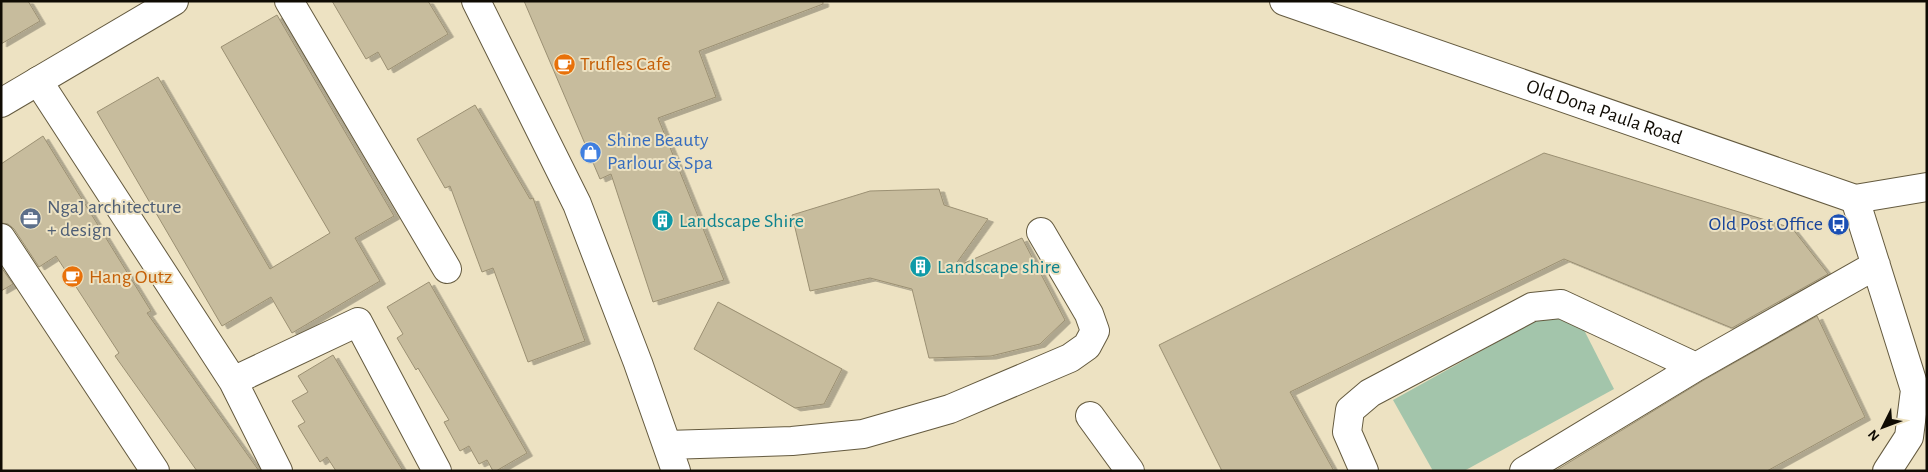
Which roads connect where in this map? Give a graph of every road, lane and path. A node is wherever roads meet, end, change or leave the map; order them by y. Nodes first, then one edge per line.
1 (174, 1) edge
2 (289, 1) edge
3 (476, 1) edge
4 (1284, 1) edge
5 (38, 81) junction
6 (1, 102) edge
7 (1927, 187) edge
8 (1855, 199) junction
9 (1041, 232) dead end
10 (1, 238) edge
11 (1876, 265) junction
12 (447, 269) dead end
13 (1696, 368) junction
14 (233, 381) junction
15 (1090, 416) dead end
16 (667, 445) junction
17 (154, 471) edge
18 (278, 471) edge
19 (438, 471) edge
20 (676, 471) edge
21 (1130, 471) edge
22 (1364, 471) edge
23 (1524, 471) edge
24 (1887, 471) edge

1 - 5 street
2 - 12 street
3 - 16 street
4 - 8 street, Old Dona Paula Road
5 - 6 street
5 - 14 street
7 - 8 street, Old Dona Paula Road
8 - 11 street
9 - 16 street
10 - 17 street
11 - 13 street
11 - 24 street
13 - 22 street
13 - 23 street
14 - 18 street
14 - 19 street
15 - 21 street
16 - 20 street

